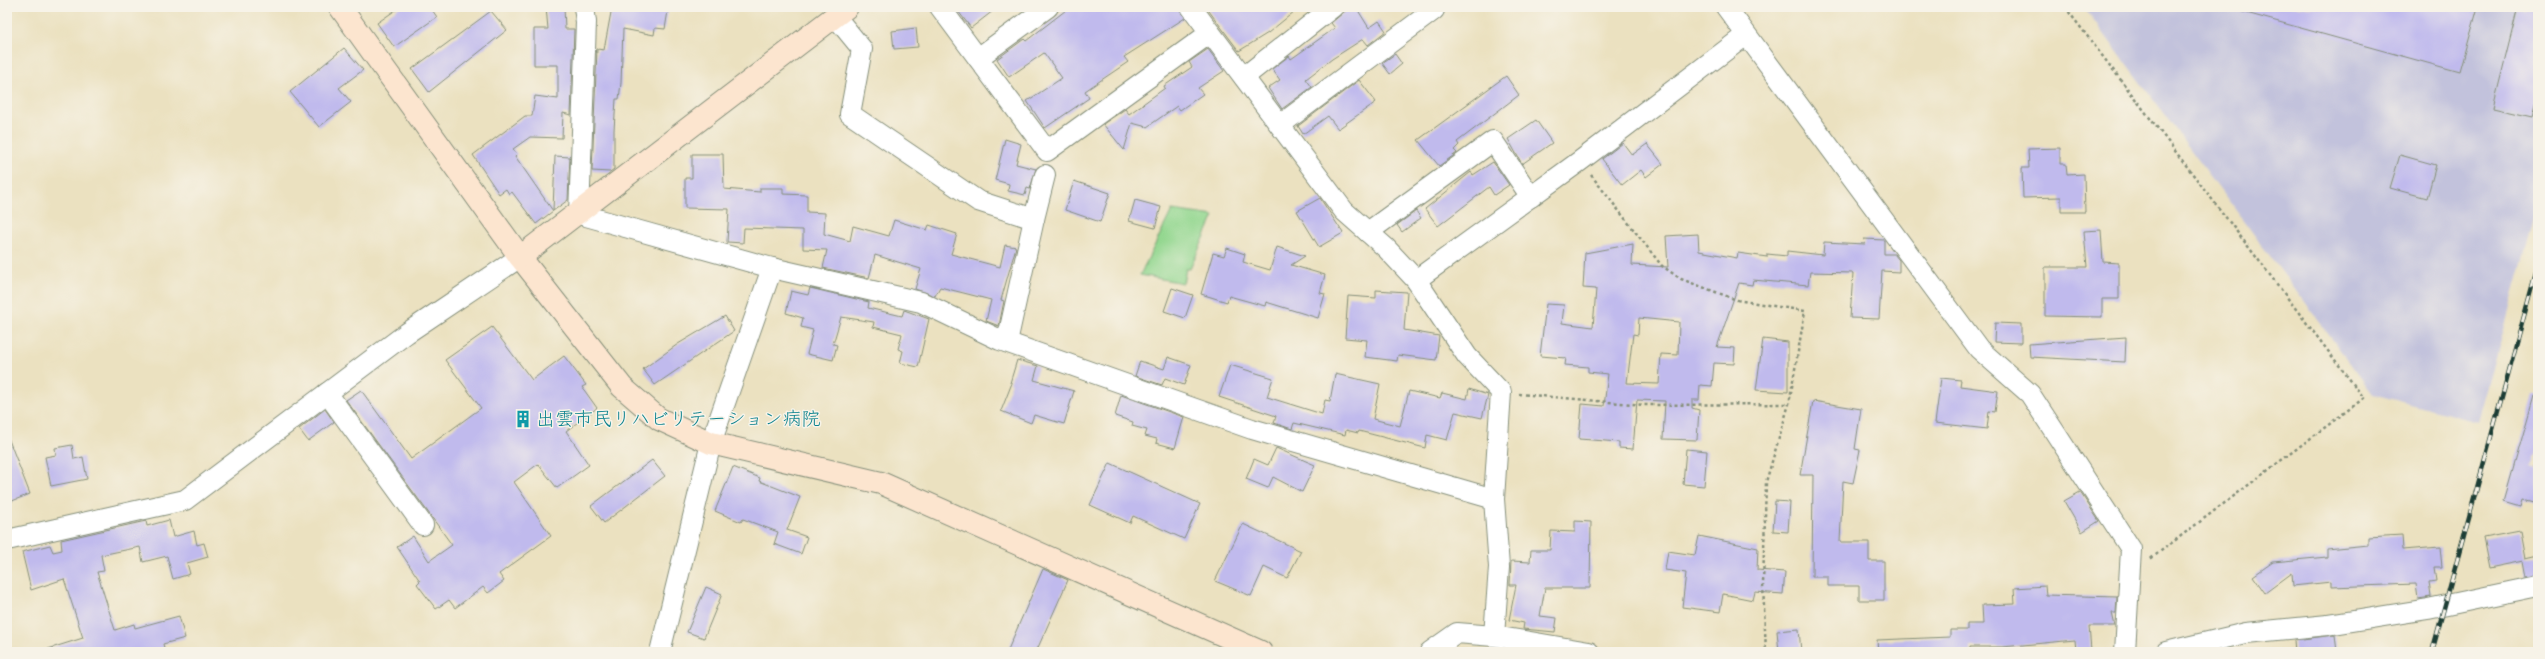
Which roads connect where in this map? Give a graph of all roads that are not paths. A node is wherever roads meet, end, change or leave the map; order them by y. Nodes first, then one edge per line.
1 (340, 7) edge
2 (584, 7) edge
3 (940, 7) edge
4 (1048, 7) edge
5 (1191, 7) edge
6 (1333, 7) edge
7 (1726, 7) edge
8 (1434, 10) dead end
9 (841, 12) edge
10 (1210, 32) junction
11 (1746, 35) junction
12 (978, 58) junction
13 (1244, 78) junction
14 (1280, 125) junction
15 (1045, 175) dead end
16 (1531, 197) junction
17 (579, 214) junction
18 (1034, 219) junction
19 (1368, 232) junction
20 (520, 257) junction
21 (772, 268) junction
22 (1416, 280) junction
23 (1007, 342) junction
24 (327, 393) junction
25 (711, 443) junction
26 (1494, 500) junction
27 (423, 525) dead end
28 (7, 540) edge
29 (2538, 586) edge
30 (1494, 636) junction
31 (660, 652) edge
32 (1261, 652) edge
33 (1430, 652) edge
34 (1589, 652) edge
35 (2125, 652) edge
36 (2166, 652) edge

1 - 20 street
2 - 17 street
3 - 12 street
4 - 12 street
5 - 10 street
6 - 13 street
7 - 11 street
8 - 14 street
9 - 17 street
9 - 18 street
10 - 12 street
10 - 13 street
11 - 16 street
11 - 35 street
13 - 14 street
14 - 19 street
15 - 18 street
16 - 19 street
16 - 22 street
17 - 20 street
17 - 21 street
18 - 23 street
19 - 22 street
20 - 24 street
20 - 25 street
21 - 23 street
21 - 25 street
22 - 26 street
23 - 26 street
24 - 27 street
24 - 28 street
25 - 31 street
25 - 32 street
26 - 30 street
29 - 36 street
30 - 33 street
30 - 34 street

